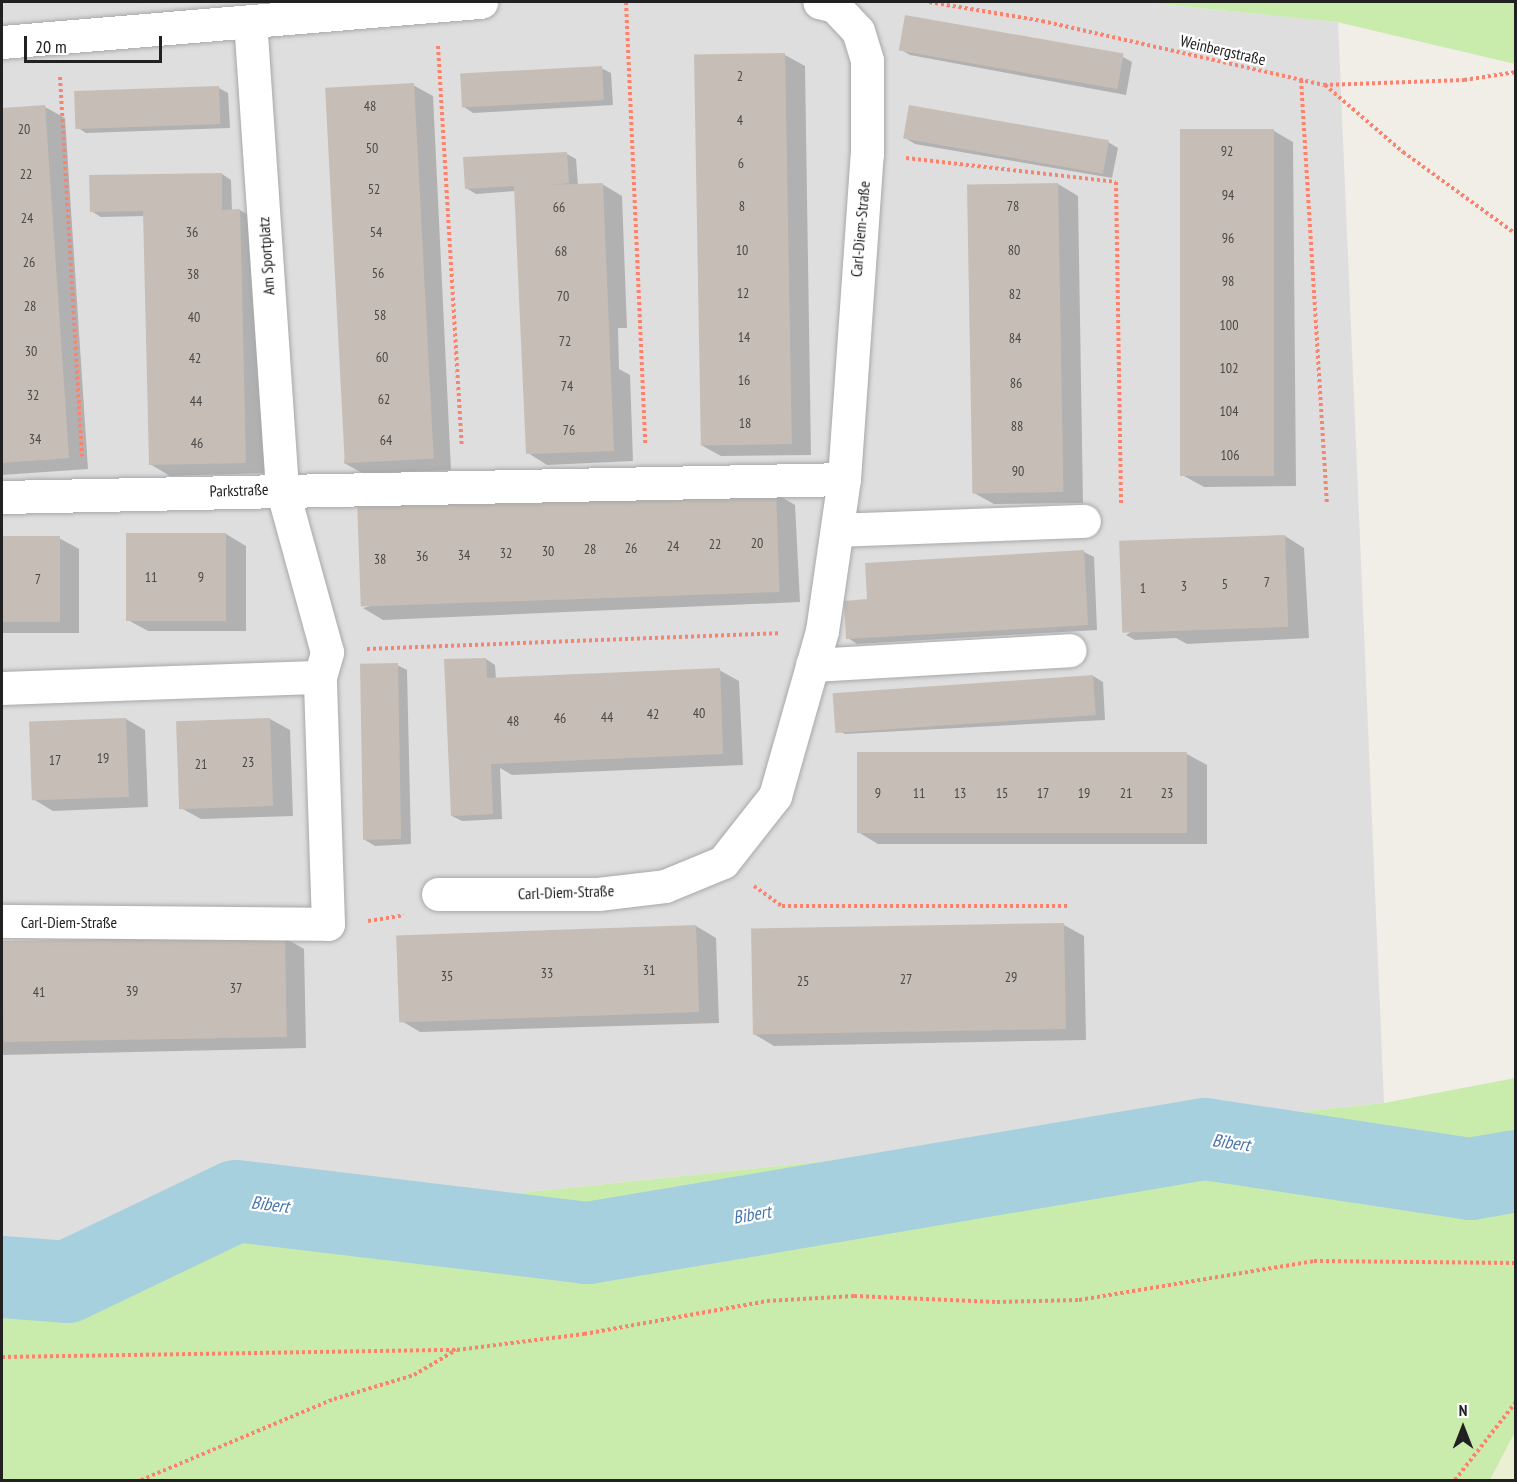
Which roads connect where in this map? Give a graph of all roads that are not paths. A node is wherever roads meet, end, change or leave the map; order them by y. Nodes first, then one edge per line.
1 (481, 2) edge
2 (819, 2) edge
3 (435, 3) edge
4 (265, 15) edge
5 (2, 42) edge
6 (844, 479) junction
7 (282, 489) junction
8 (2, 497) edge
9 (1084, 521) dead end
10 (837, 530) junction
11 (1070, 650) dead end
12 (324, 664) junction
13 (812, 664) junction
14 (2, 688) edge
15 (438, 894) road end
16 (2, 921) edge
17 (328, 924) joint

1 - 3 street
2 - 6 street, Carl-Diem-Straße
3 - 4 street
4 - 5 street
4 - 7 street, Am Sportplatz
6 - 7 street
6 - 10 street, Carl-Diem-Straße
7 - 8 street, Parkstraße
7 - 12 street, Parkstraße
9 - 10 street
10 - 13 street, Carl-Diem-Straße
11 - 13 street
12 - 14 street
12 - 17 street, Parkstraße
13 - 15 street, Carl-Diem-Straße
16 - 17 street, Carl-Diem-Straße

